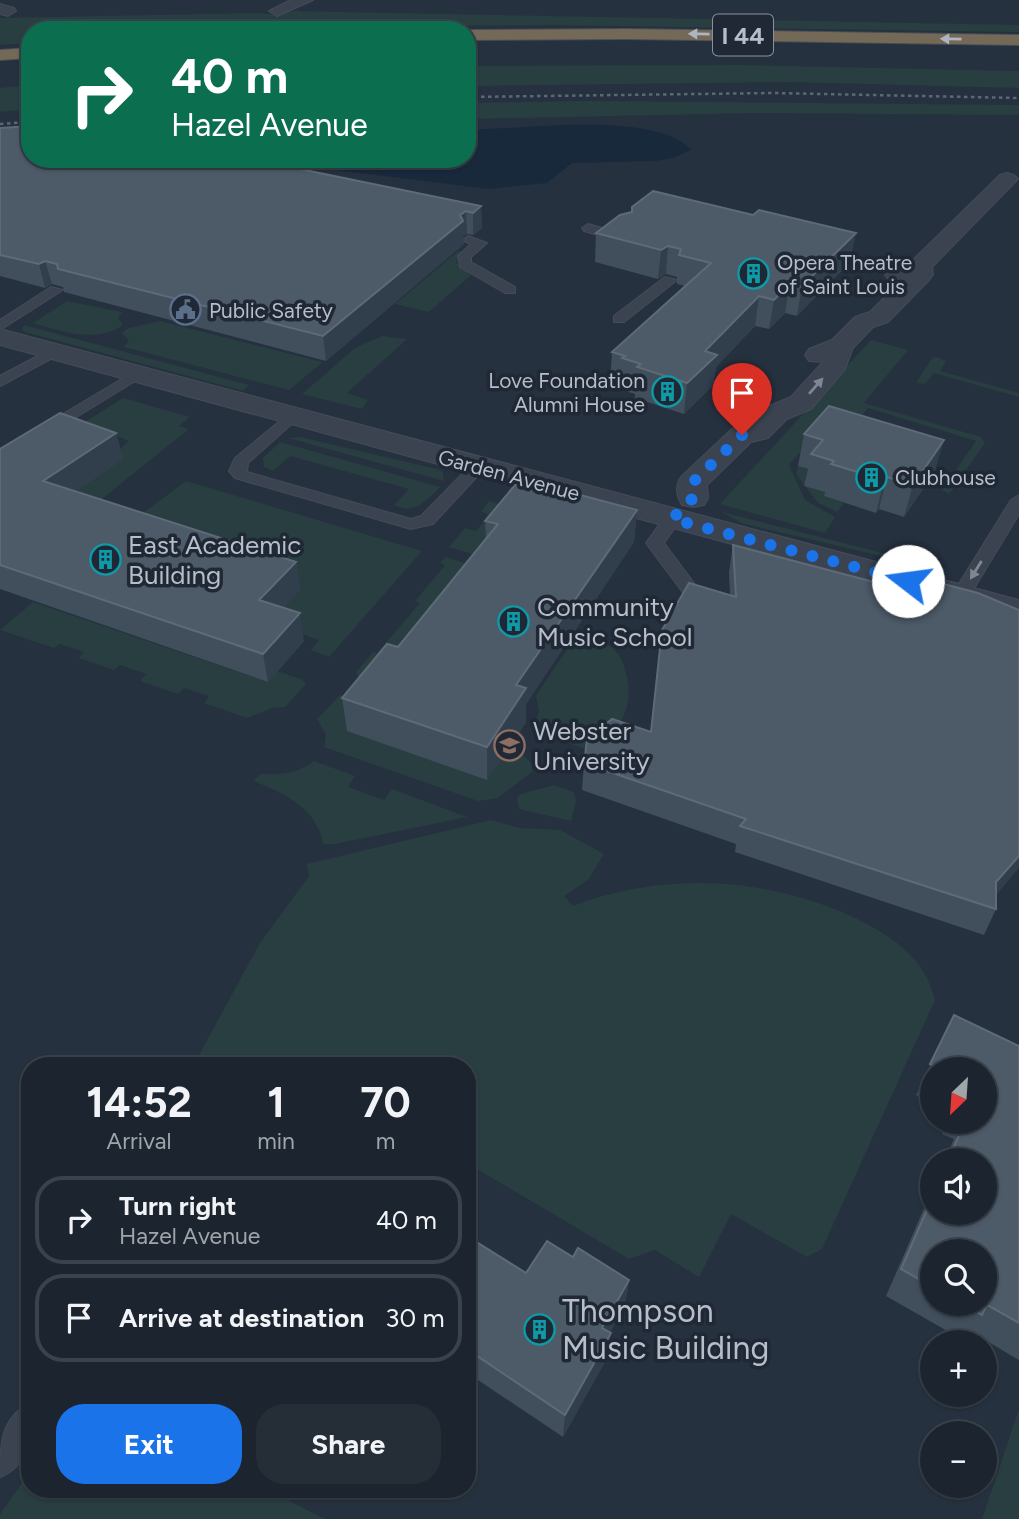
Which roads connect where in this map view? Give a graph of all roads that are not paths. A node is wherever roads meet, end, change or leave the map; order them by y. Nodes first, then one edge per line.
1 (305, 0) edge
2 (277, 11) dead end
3 (476, 35) edge
4 (1019, 40) edge
5 (21, 54) edge
6 (0, 55) edge
7 (1005, 176) edge
8 (588, 228) dead end
9 (623, 238) edge
10 (467, 240) edge
11 (670, 280) edge
12 (56, 290) edge
13 (510, 290) dead end
14 (619, 319) dead end
15 (0, 326) edge
16 (0, 337) edge
17 (51, 353) junction
18 (135, 375) junction
19 (0, 382) edge
20 (291, 417) junction
21 (0, 459) edge
22 (478, 467) junction
23 (1019, 500) edge
24 (682, 508) junction
25 (961, 595) junction
26 (696, 597) edge
27 (1019, 611) edge
28 (21, 1432) edge
29 (0, 1461) edge

1 - 2 street
4 -> 3 highway, I 44
5 - 6 highway
7 - 24 street
8 - 9 lane
10 - 13 lane
11 - 14 lane
12 - 15 lane
16 - 17 street, Garden Avenue
17 - 18 street, Garden Avenue
17 - 19 lane
18 - 20 street, Garden Avenue
18 - 21 lane
20 - 22 street, Garden Avenue
20 - 22 lane
22 - 24 street, Garden Avenue
23 -> 25 lane
24 - 25 street, Garden Avenue
24 - 26 lane
25 - 27 street, Garden Avenue
28 - 29 lane

